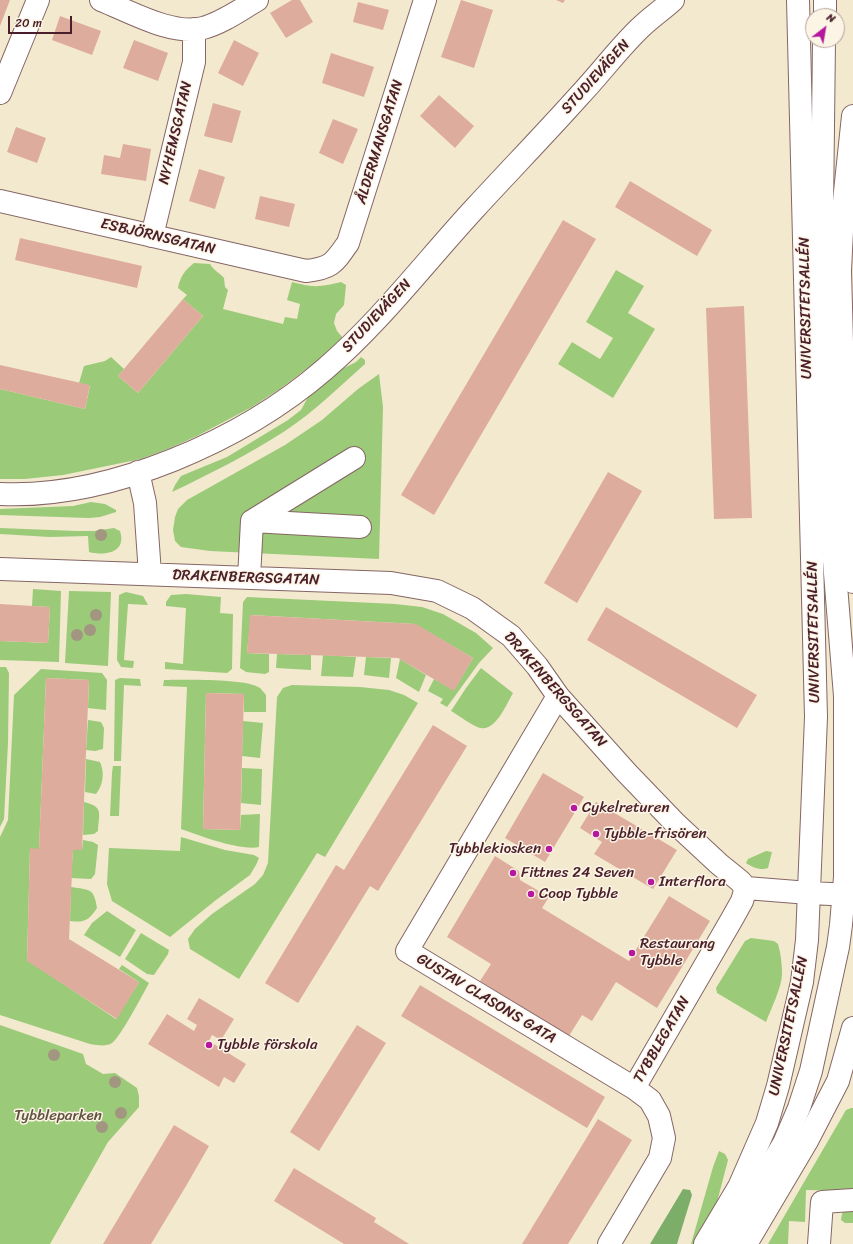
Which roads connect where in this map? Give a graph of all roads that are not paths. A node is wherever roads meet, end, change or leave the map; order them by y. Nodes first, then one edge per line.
1 (38, 0) edge
2 (101, 0) edge
3 (257, 0) edge
4 (424, 0) edge
5 (673, 0) edge
6 (798, 0) edge
7 (194, 30) junction
8 (824, 48) edge
9 (0, 93) edge
10 (853, 116) edge
11 (0, 201) edge
12 (152, 236) junction
13 (316, 270) joint
14 (354, 458) dead end
15 (138, 472) junction
16 (0, 494) edge
17 (252, 521) junction
18 (360, 526) dead end
19 (0, 569) edge
20 (150, 574) junction
21 (249, 578) junction
22 (853, 582) edge
23 (558, 696) junction
24 (746, 888) junction
25 (809, 893) junction
26 (848, 895) edge
27 (853, 1028) edge
28 (634, 1088) junction
29 (853, 1200) edge
30 (609, 1244) edge
31 (705, 1244) edge
32 (724, 1244) edge
33 (746, 1244) edge
34 (819, 1244) edge

1 - 9 street
2 - 7 street
3 - 7 street
4 - 13 street, ÅLDERMANSGATAN
5 - 15 street, STUDIEVÄGEN
6 - 25 street, UNIVERSITETSALLÉN
7 - 12 street, NYHEMSGATAN
8 - 26 street
10 - 22 street
11 - 12 street, ESBJÖRNSGATAN
12 - 13 street, ESBJÖRNSGATAN
14 - 17 street
15 - 16 street, STUDIEVÄGEN
15 - 20 street
17 - 18 street
17 - 21 street
19 - 20 street, DRAKENBERGSGATAN
20 - 21 street, DRAKENBERGSGATAN
21 - 23 street, DRAKENBERGSGATAN
23 - 24 street, DRAKENBERGSGATAN
23 - 28 street, GUSTAV CLASONS GATA
24 - 25 street
24 - 28 street, TYBBLEGATAN
25 - 26 street
25 - 31 street, UNIVERSITETSALLÉN
26 - 32 street
27 - 33 street
28 - 30 street, TYBBLEGATAN
29 - 34 street

